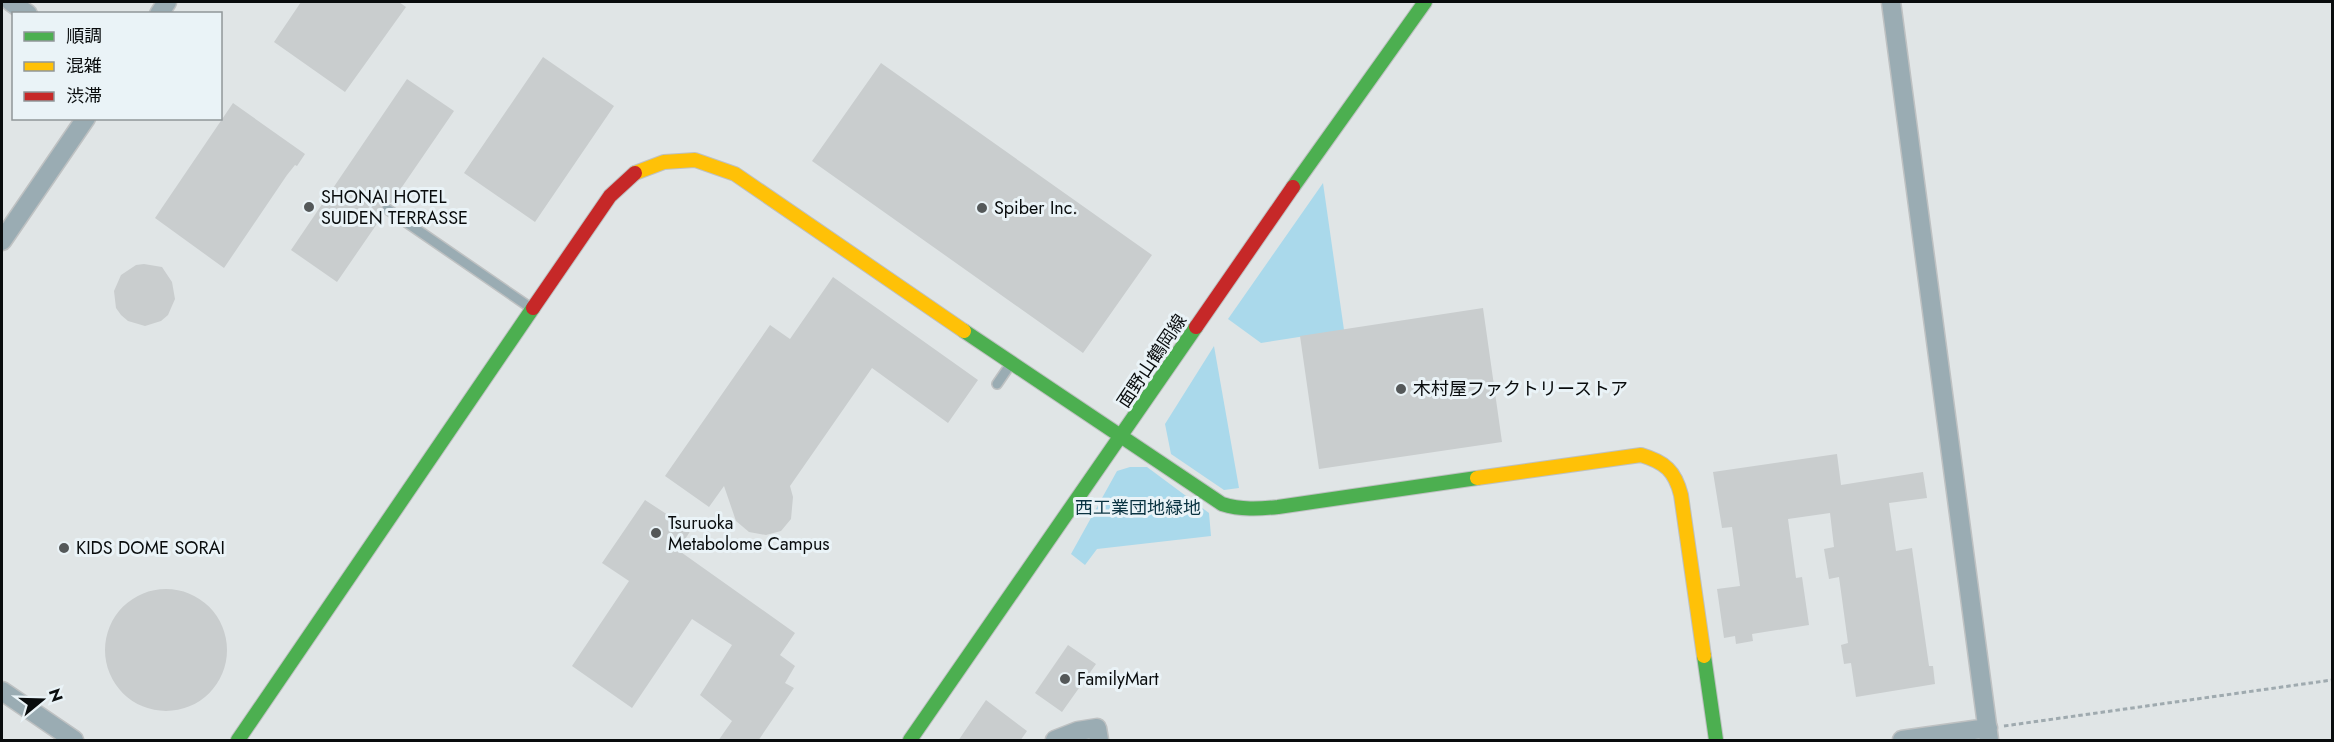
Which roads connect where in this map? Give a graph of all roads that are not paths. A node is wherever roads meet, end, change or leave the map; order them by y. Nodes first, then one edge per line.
1 (11, 2) edge
2 (1425, 2) edge
3 (1891, 2) edge
4 (25, 12) edge
5 (85, 120) edge
6 (387, 208) dead end
7 (2, 242) edge
8 (533, 309) junction
9 (1011, 363) junction
10 (998, 384) dead end
11 (1121, 438) junction
12 (2, 691) edge
13 (1988, 735) edge
14 (74, 741) edge
15 (238, 741) edge
16 (909, 741) edge
17 (1055, 741) edge
18 (1099, 741) edge
19 (1716, 741) edge
20 (1902, 741) edge

1 - 4 street
2 - 11 street, 面野山鶴岡線
3 - 13 street
5 - 7 street
6 - 8 lane
8 - 9 street
8 - 15 street
9 - 10 lane
9 - 11 street
11 - 16 street, 面野山鶴岡線
11 - 19 street
12 - 14 street
13 - 20 street
17 - 18 street

